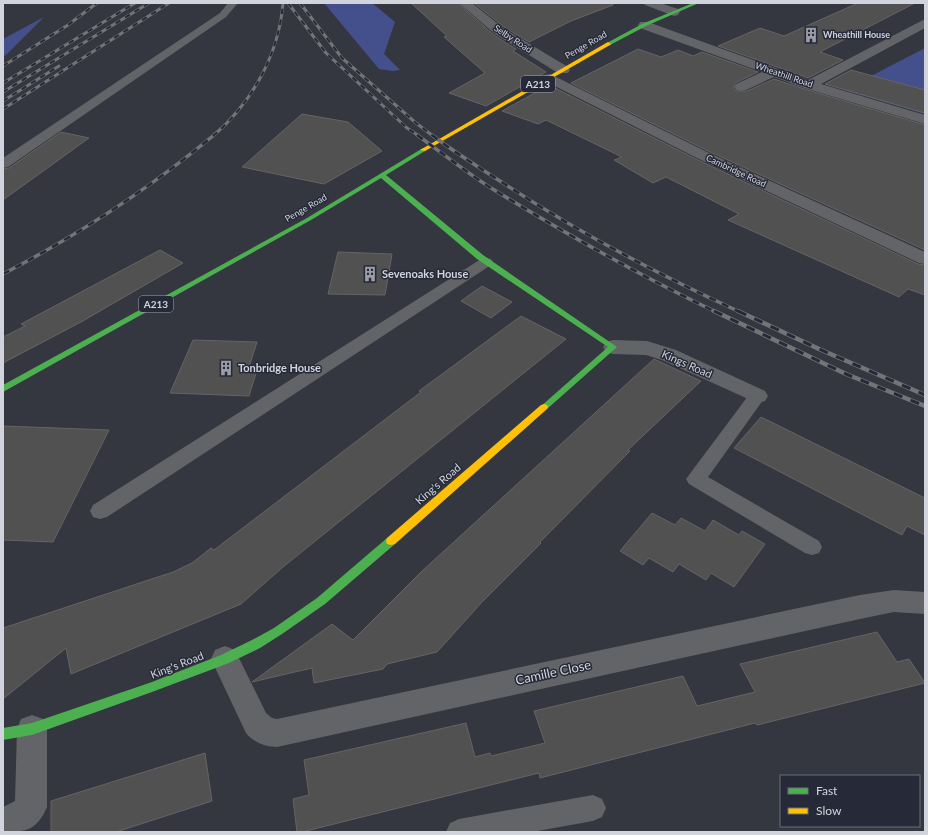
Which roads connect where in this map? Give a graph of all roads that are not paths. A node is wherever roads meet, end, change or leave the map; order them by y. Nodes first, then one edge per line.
1 (233, 3) edge
2 (465, 3) edge
3 (649, 3) edge
4 (697, 3) edge
5 (674, 12) junction
6 (925, 23) edge
7 (644, 25) junction
8 (563, 70) junction
9 (773, 72) junction
10 (550, 78) junction
11 (809, 85) junction
12 (741, 87) dead end
13 (925, 120) edge
14 (3, 164) edge
15 (381, 175) junction
16 (925, 259) edge
17 (486, 262) junction
18 (613, 347) junction
19 (3, 390) edge
20 (757, 396) joint
21 (100, 511) dead end
22 (812, 547) dead end
23 (925, 603) edge
24 (225, 658) junction
25 (17, 732) edge
26 (593, 808) dead end
27 (3, 823) edge
28 (459, 832) edge

1 - 14 lane
2 - 8 street, Selby Road
3 - 5 street
4 - 5 main road, A213
5 - 7 main road, A213
6 - 11 street
7 - 8 main road, Penge Road / A213
7 - 9 street, Wheathill Road
8 - 10 main road, Penge Road / A213
9 - 11 street, Wheathill Road
9 - 12 street
10 - 15 main road, Penge Road / A213
10 - 16 street, Cambridge Road
11 - 13 street, Wheathill Road
15 - 17 main road
15 - 19 main road, Penge Road / A213
17 - 18 main road
17 - 21 lane
18 - 20 street, Kings Road
18 - 24 main road, King's Road
20 - 22 lane
23 - 24 street, Camille Close
24 - 25 main road, King's Road
25 - 27 street
26 - 28 lane

